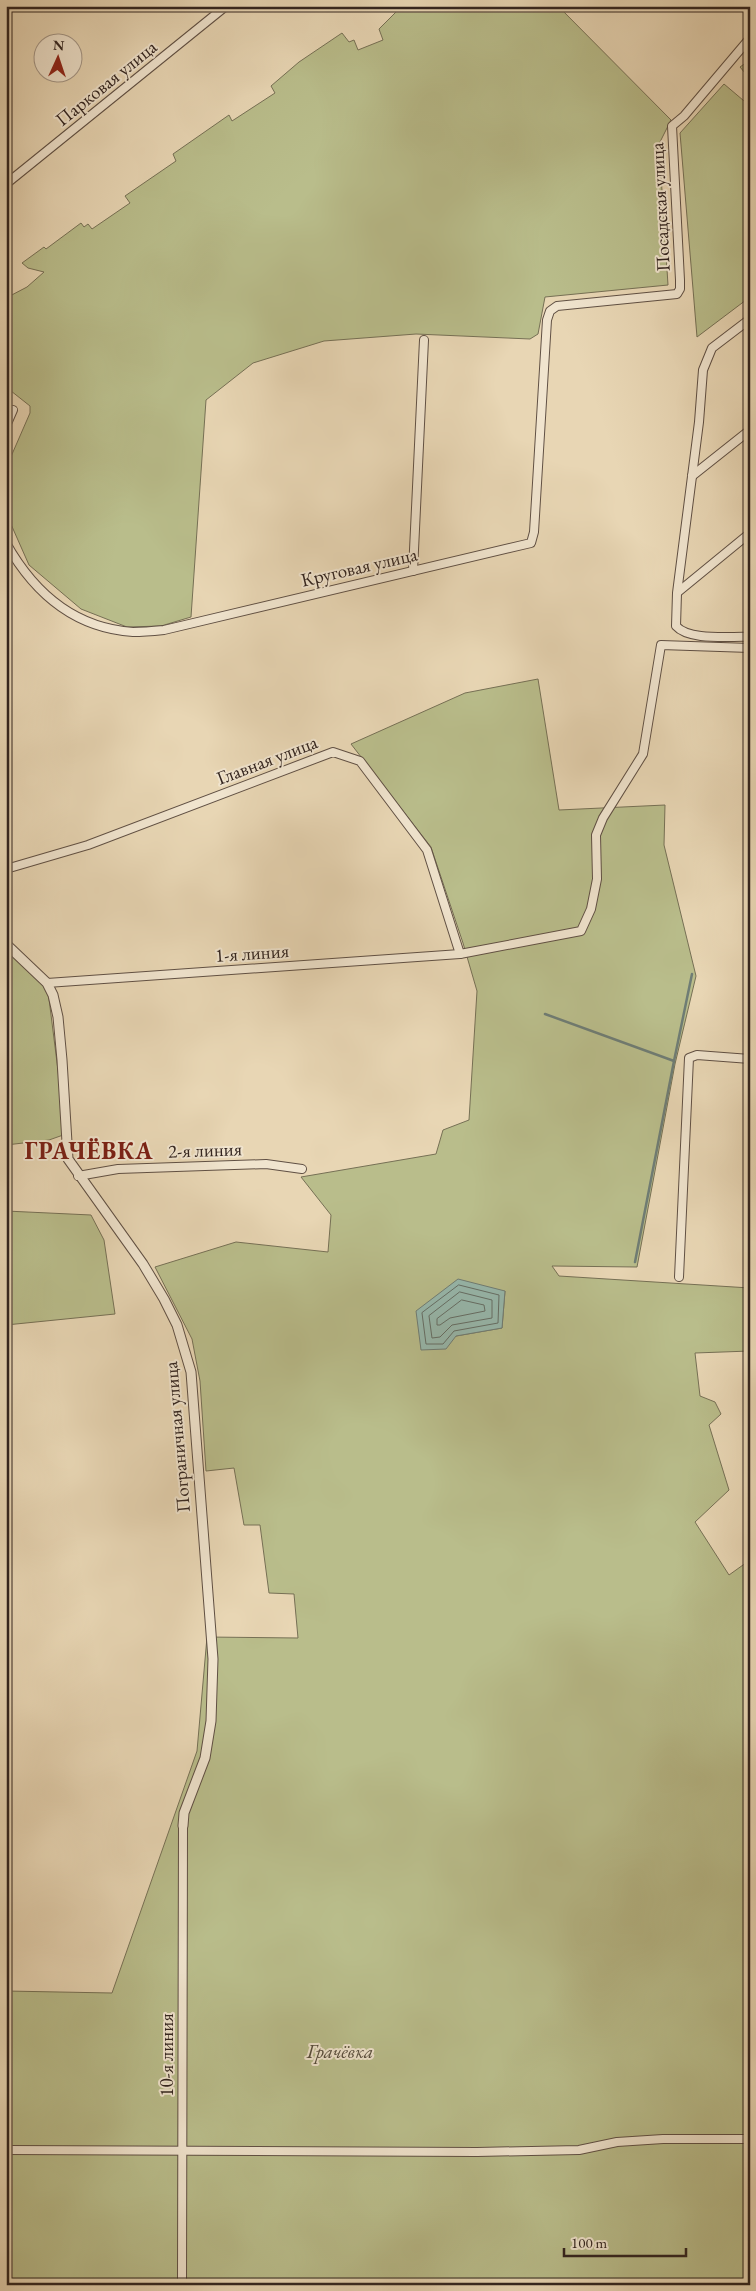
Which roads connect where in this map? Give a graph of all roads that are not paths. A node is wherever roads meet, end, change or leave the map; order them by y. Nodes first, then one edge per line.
1 (226, 6) edge
2 (654, 6) edge
3 (663, 6) edge
4 (750, 38) edge
5 (6, 184) edge
6 (750, 319) edge
7 (547, 320) joint
8 (424, 340) dead end
9 (13, 410) dead end
10 (6, 426) edge
11 (750, 430) edge
12 (692, 476) junction
13 (750, 533) edge
14 (6, 543) edge
15 (413, 571) junction
16 (677, 593) junction
17 (750, 637) edge
18 (750, 648) edge
19 (6, 869) edge
20 (6, 944) edge
21 (460, 954) junction
22 (47, 983) junction
23 (750, 1059) edge
24 (302, 1169) dead end
25 (78, 1176) junction
26 (679, 1277) dead end
27 (183, 1826) joint
28 (750, 2139) edge
29 (6, 2150) edge
30 (183, 2150) junction
31 (182, 2285) edge

1 - 5 street, Парковая улица
2 - 3 street
4 - 7 street, Посадская улица
6 - 12 street
7 - 15 street, Круговая улица
8 - 15 street
9 - 10 street
11 - 12 street
12 - 16 street
13 - 16 street
14 - 15 street, Круговая улица
16 - 17 street
18 - 21 street, 1-я линия
19 - 21 street, Главная улица
20 - 22 street, Пограничная улица
21 - 22 street, 1-я линия
22 - 25 street, Пограничная улица
23 - 26 street
24 - 25 street, 2-я линия
25 - 27 street, Пограничная улица
27 - 30 street, 10-я линия
28 - 30 street
29 - 30 street
30 - 31 street, 10-я линия

